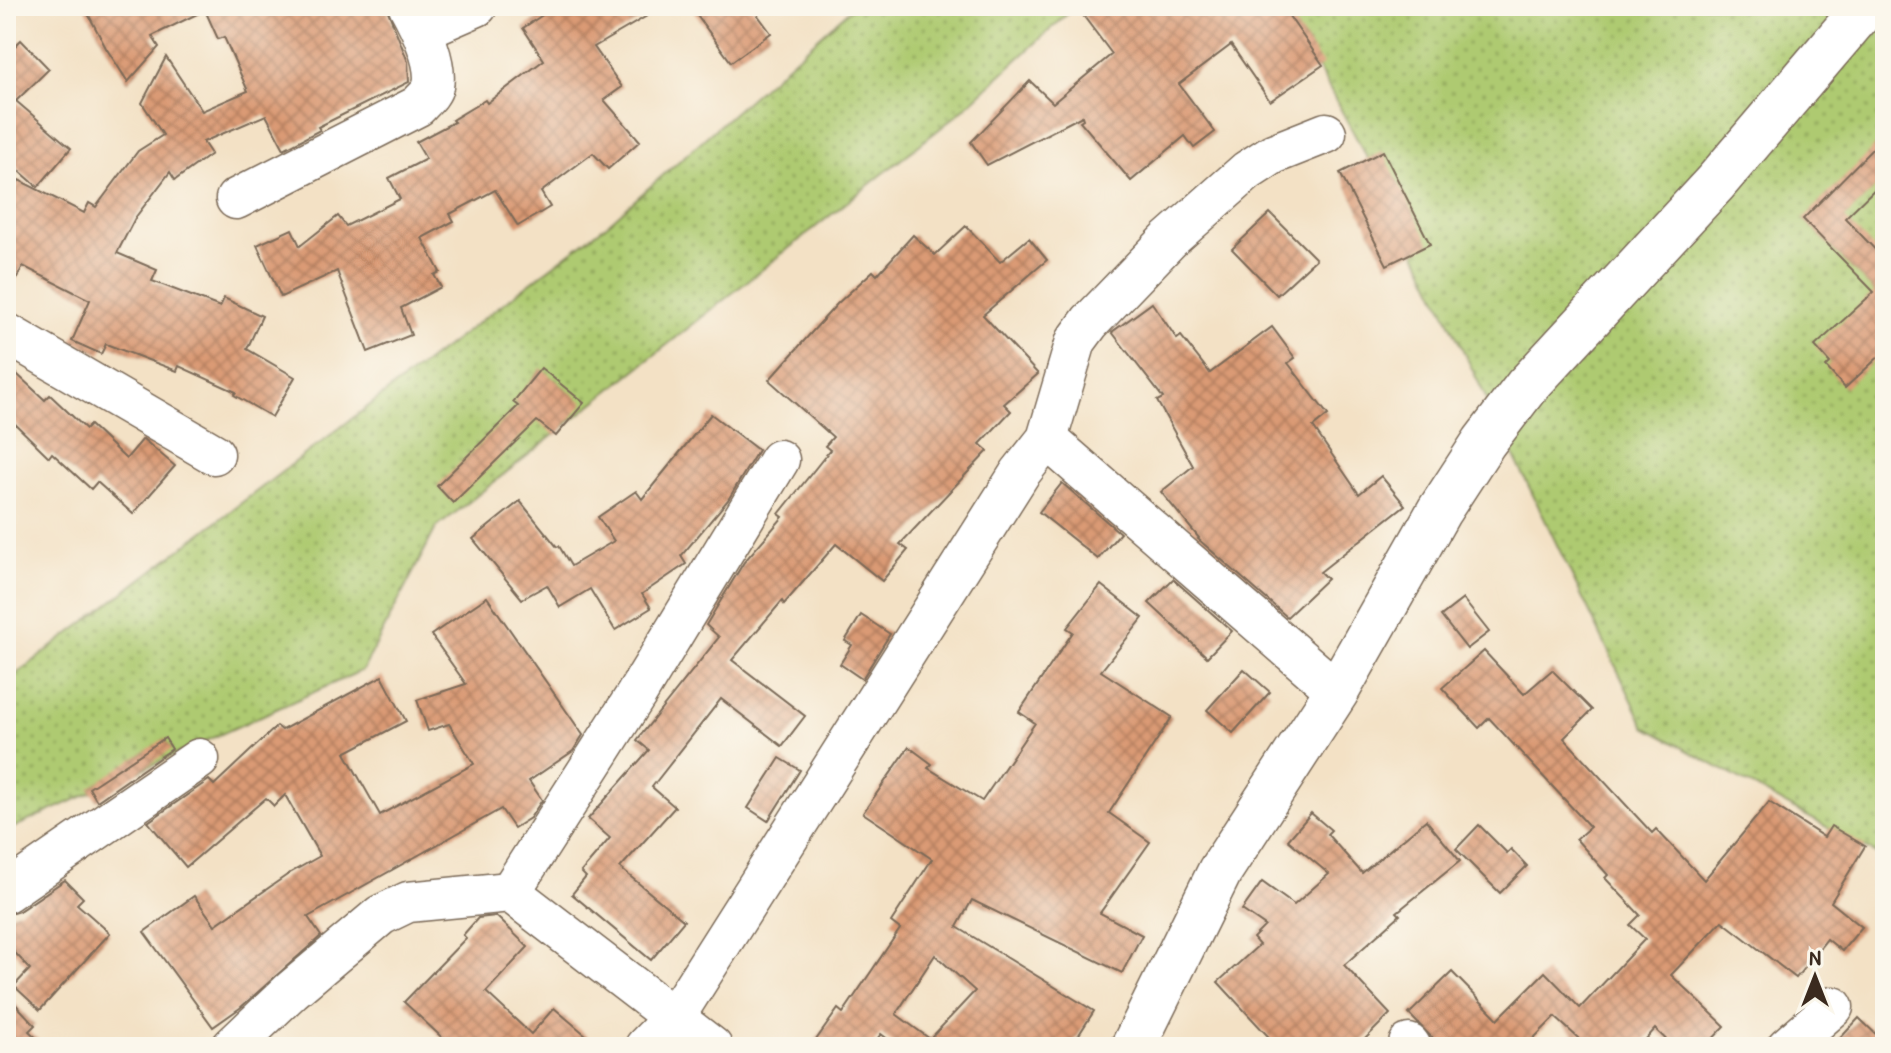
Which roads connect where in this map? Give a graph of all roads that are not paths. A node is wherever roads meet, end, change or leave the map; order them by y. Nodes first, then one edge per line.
1 (477, 6) edge
2 (1866, 6) edge
3 (415, 18) edge
4 (1326, 133) dead end
5 (236, 199) dead end
6 (6, 333) edge
7 (1047, 439) junction
8 (214, 454) dead end
9 (779, 460) dead end
10 (1337, 691) junction
11 (199, 759) dead end
12 (6, 892) edge
13 (510, 892) junction
14 (1833, 1007) dead end
15 (675, 1016) junction
16 (232, 1047) edge
17 (645, 1047) edge
18 (712, 1047) edge
19 (1133, 1047) edge
20 (1787, 1047) edge

1 - 3 street
2 - 10 main road
3 - 5 street
4 - 7 street
6 - 8 street
7 - 10 street
7 - 15 street
9 - 13 street
10 - 19 main road
11 - 12 street
13 - 15 street
13 - 16 street
14 - 20 street
15 - 17 street
15 - 18 street

